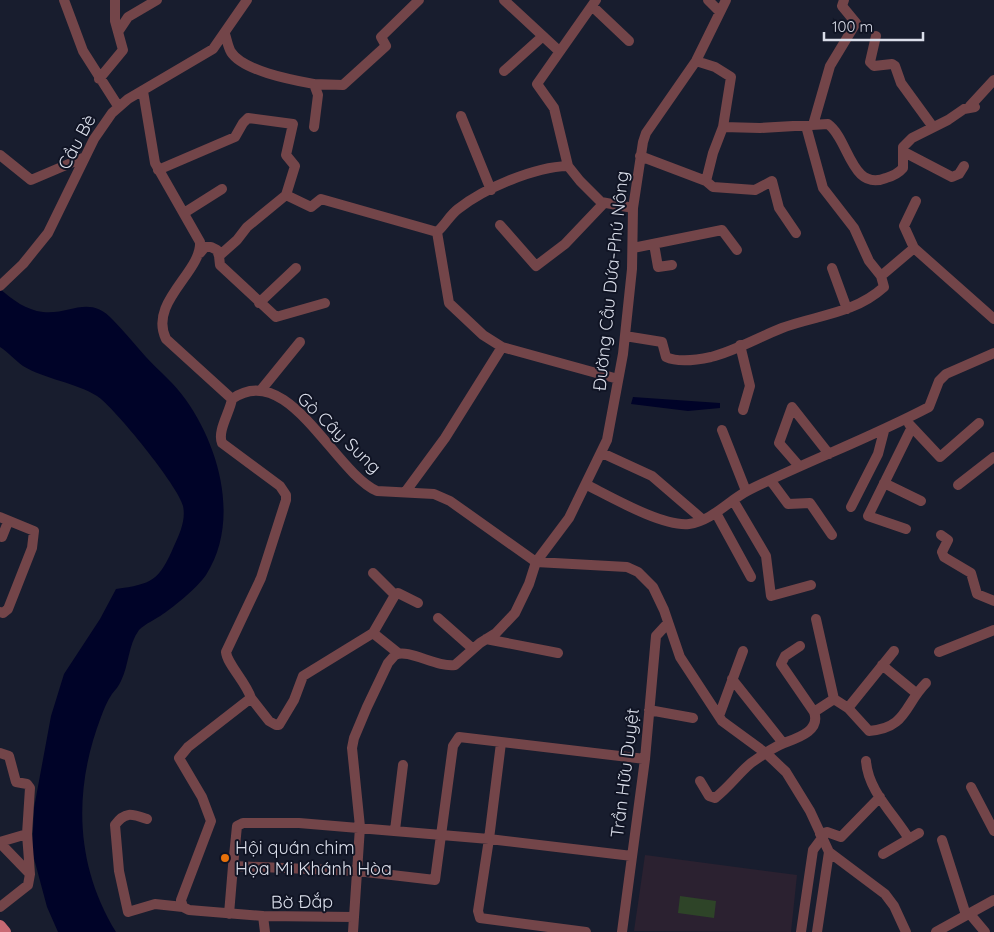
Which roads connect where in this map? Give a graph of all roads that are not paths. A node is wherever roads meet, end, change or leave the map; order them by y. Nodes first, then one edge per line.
1 (64, 0) edge
2 (115, 0) edge
3 (157, 0) edge
4 (246, 0) edge
5 (420, 0) edge
6 (504, 0) edge
7 (708, 0) edge
8 (726, 0) edge
9 (844, 0) edge
10 (594, 3) edge
11 (720, 12) junction
12 (118, 32) junction
13 (225, 34) junction
14 (543, 36) junction
15 (876, 36) dead end
16 (629, 42) dead end
17 (560, 51) junction
18 (696, 60) junction
19 (504, 70) dead end
20 (99, 78) junction
21 (994, 80) edge
22 (314, 84) junction
23 (143, 91) junction
24 (118, 106) junction
25 (461, 116) dead end
26 (809, 125) junction
27 (314, 127) dead end
28 (723, 127) junction
29 (933, 127) junction
30 (904, 152) junction
31 (0, 155) edge
32 (640, 156) junction
33 (85, 157) junction
34 (568, 166) junction
35 (964, 166) dead end
36 (158, 170) junction
37 (706, 181) junction
38 (222, 189) dead end
39 (491, 190) junction
40 (286, 196) junction
41 (916, 201) dead end
42 (604, 203) junction
43 (632, 208) junction
44 (184, 213) junction
45 (500, 225) dead end
46 (437, 232) junction
47 (796, 233) dead end
48 (654, 244) junction
49 (633, 248) junction
50 (914, 248) junction
51 (737, 250) dead end
52 (200, 252) junction
53 (218, 256) junction
54 (672, 265) dead end
55 (296, 268) dead end
56 (832, 268) dead end
57 (881, 276) junction
58 (2, 285) edge
59 (259, 303) junction
60 (325, 304) dead end
61 (847, 309) junction
62 (994, 319) edge
63 (625, 336) junction
64 (300, 342) dead end
65 (740, 345) junction
66 (502, 347) junction
67 (994, 353) edge
68 (618, 380) junction
69 (261, 390) junction
70 (232, 399) junction
71 (743, 410) dead end
72 (909, 423) junction
73 (980, 424) dead end
74 (722, 430) dead end
75 (884, 431) junction
76 (602, 452) junction
77 (829, 454) junction
78 (994, 457) edge
79 (799, 466) junction
80 (771, 481) junction
81 (884, 483) junction
82 (587, 485) junction
83 (958, 485) dead end
84 (406, 491) junction
85 (746, 491) junction
86 (733, 500) junction
87 (921, 501) dead end
88 (850, 507) dead end
89 (716, 513) junction
90 (702, 519) junction
91 (4, 520) edge
92 (906, 529) dead end
93 (832, 535) dead end
94 (941, 535) dead end
95 (2, 537) dead end
96 (536, 562) junction
97 (373, 573) dead end
98 (751, 577) dead end
99 (811, 584) dead end
100 (395, 595) junction
101 (994, 601) edge
102 (418, 603) dead end
103 (0, 612) edge
104 (438, 618) dead end
105 (816, 618) dead end
106 (668, 623) junction
107 (994, 630) edge
108 (374, 633) junction
109 (486, 639) junction
110 (800, 646) dead end
111 (473, 649) junction
112 (743, 651) dead end
113 (894, 652) dead end
114 (939, 652) dead end
115 (398, 653) junction
116 (558, 653) dead end
117 (882, 665) junction
118 (732, 679) junction
119 (926, 683) dead end
120 (916, 693) junction
121 (251, 698) junction
122 (834, 699) junction
123 (848, 708) junction
124 (649, 710) junction
125 (814, 712) junction
126 (719, 716) junction
127 (692, 718) dead end
128 (501, 742) junction
129 (783, 743) junction
130 (0, 753) edge
131 (767, 754) junction
132 (645, 759) junction
133 (866, 761) dead end
134 (403, 764) dead end
135 (700, 781) dead end
136 (971, 787) dead end
137 (880, 797) junction
138 (146, 819) dead end
139 (360, 827) junction
140 (395, 830) junction
141 (994, 831) edge
142 (919, 833) dead end
143 (27, 834) junction
144 (442, 834) junction
145 (821, 836) junction
146 (909, 838) junction
147 (489, 840) junction
148 (942, 840) dead end
149 (0, 842) edge
150 (829, 852) junction
151 (883, 854) dead end
152 (632, 856) junction
153 (233, 866) junction
154 (357, 871) junction
155 (30, 874) junction
156 (807, 888) junction
157 (822, 891) junction
158 (994, 900) edge
159 (0, 907) edge
160 (183, 907) junction
161 (229, 914) junction
162 (967, 914) junction
163 (263, 916) junction
164 (354, 917) junction
165 (0, 926) edge
166 (4, 932) edge
167 (265, 932) edge
168 (353, 932) edge
169 (586, 932) edge
170 (622, 932) edge
171 (801, 932) edge
172 (816, 932) edge
173 (906, 932) edge
174 (936, 932) edge
175 (985, 932) edge

1 - 20 street
2 - 12 street
3 - 12 street
4 - 13 street, Cầu Bè
5 - 22 street
6 - 14 street
7 - 11 street
8 - 11 street, Đường Cầu Dứa-Phú Nông
9 - 26 street
10 - 16 street
10 - 17 street
11 - 18 street, Đường Cầu Dứa-Phú Nông
12 - 20 street
13 - 22 street
13 - 23 street, Cầu Bè
14 - 17 street
14 - 19 street
15 - 29 street
17 - 34 street
18 - 28 street
18 - 32 street, Đường Cầu Dứa-Phú Nông
20 - 24 street
21 - 29 street
22 - 27 street
23 - 24 street, Cầu Bè
23 - 36 street
24 - 33 street, Cầu Bè
25 - 39 street
26 - 28 street
26 - 30 street
26 - 57 street
28 - 37 street
29 - 30 street
30 - 35 street
31 - 33 street
32 - 37 street
32 - 43 street, Đường Cầu Dứa-Phú Nông
33 - 58 street, Cầu Bè
34 - 39 street
34 - 42 street
36 - 40 street
36 - 44 street
37 - 47 street
38 - 44 street
39 - 46 street
40 - 46 street
40 - 53 street
41 - 50 street
42 - 43 street
42 - 45 street
43 - 49 street, Đường Cầu Dứa-Phú Nông
44 - 52 street
46 - 66 street
48 - 49 street
48 - 51 street
48 - 54 street
49 - 63 street, Đường Cầu Dứa-Phú Nông
50 - 57 street
50 - 62 street
52 - 53 street
52 - 70 street
53 - 59 street
55 - 59 street
56 - 61 street
57 - 61 street
59 - 60 street
61 - 65 street
63 - 65 street
63 - 68 street, Đường Cầu Dứa-Phú Nông
64 - 69 street
65 - 71 street
66 - 68 street
66 - 84 street
67 - 72 street
68 - 76 street, Đường Cầu Dứa-Phú Nông
69 - 70 street
69 - 84 street, Gò Cây Sung
70 - 121 street
72 - 73 street
72 - 75 street
72 - 81 street
74 - 85 street
75 - 77 street
75 - 88 street
76 - 82 street, Đường Cầu Dứa-Phú Nông
76 - 90 street
77 - 79 street
77 - 79 street
78 - 83 street
79 - 80 street
80 - 85 street
80 - 93 street
81 - 87 street
81 - 92 street
82 - 90 street
82 - 96 street, Đường Cầu Dứa-Phú Nông
84 - 96 street, Gò Cây Sung
85 - 86 street
86 - 89 street
86 - 99 street
89 - 90 street
89 - 98 street
91 - 95 street
91 - 103 street
94 - 101 street
96 - 106 street
96 - 109 street, Đường Cầu Dứa-Phú Nông
97 - 100 street
100 - 102 street
100 - 108 street
104 - 111 street
105 - 122 street
106 - 124 street, Trần Hữu Duyệt
106 - 126 street
107 - 114 street
108 - 115 street
108 - 121 street
109 - 111 street, Đường Cầu Dứa-Phú Nông
109 - 116 street
110 - 125 street
111 - 115 street, Đường Cầu Dứa-Phú Nông
112 - 118 street
113 - 117 street
115 - 139 street
117 - 120 street
117 - 123 street
118 - 126 street
118 - 129 street
119 - 120 street
120 - 123 street
121 - 160 street
122 - 123 street
122 - 125 street
124 - 127 street
124 - 132 street, Trần Hữu Duyệt
125 - 129 street
126 - 131 street
128 - 132 street
128 - 144 street
128 - 147 street
129 - 131 street
130 - 143 street
131 - 135 street
131 - 145 street
132 - 152 street, Trần Hữu Duyệt
133 - 137 street
134 - 140 street
136 - 141 street
137 - 145 street
137 - 146 street
138 - 160 street
139 - 140 street
139 - 153 street
139 - 154 street
140 - 144 street
142 - 146 street
143 - 149 street
143 - 155 street
144 - 147 street
144 - 154 street
145 - 150 street
145 - 156 street
146 - 151 street
147 - 152 street
147 - 169 street
148 - 162 street
149 - 155 street
150 - 157 street
150 - 173 street
152 - 170 street, Trần Hữu Duyệt
153 - 154 street
153 - 161 street
154 - 164 street
155 - 159 street
156 - 157 street
156 - 171 street
157 - 172 street
158 - 162 street
160 - 161 street
161 - 163 street
162 - 174 street
162 - 175 street
163 - 164 street, Bờ Đắp
163 - 167 street, Bờ Đắp
164 - 168 street
165 - 166 main road

